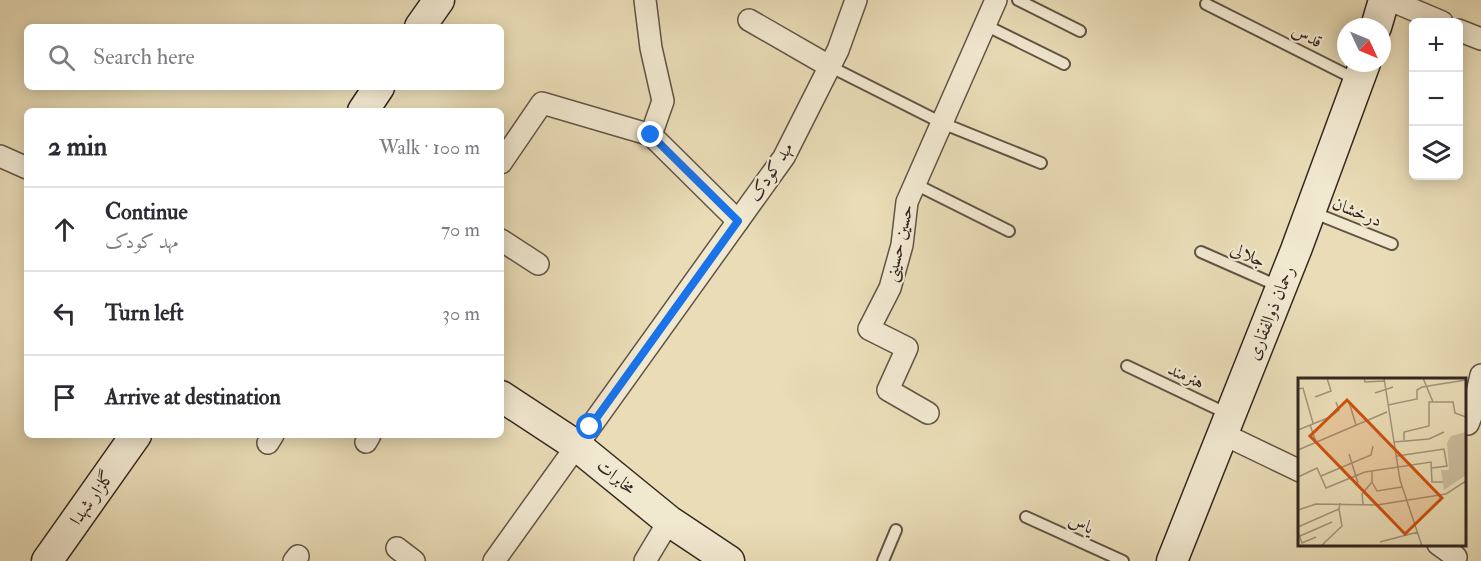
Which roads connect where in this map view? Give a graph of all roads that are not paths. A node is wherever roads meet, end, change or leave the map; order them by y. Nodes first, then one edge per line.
1 (439, 0) edge
2 (645, 0) edge
3 (856, 0) edge
4 (996, 0) edge
5 (1018, 0) edge
6 (1384, 0) edge
7 (1390, 0) edge
8 (1206, 4) dead end
9 (1379, 18) edge
10 (1433, 18) edge
11 (749, 20) dead end
12 (422, 24) edge
13 (985, 25) junction
14 (1080, 31) dead end
15 (1463, 32) edge
16 (1481, 39) edge
17 (1337, 61) edge
18 (1064, 64) dead end
19 (829, 66) junction
20 (1363, 72) edge
21 (377, 90) edge
22 (365, 108) edge
23 (942, 123) junction
24 (651, 135) junction
25 (0, 156) edge
26 (504, 159) edge
27 (1041, 163) dead end
28 (24, 167) edge
29 (915, 184) junction
30 (1309, 211) junction
31 (738, 221) junction
32 (1009, 231) dead end
33 (504, 242) edge
34 (1392, 244) dead end
35 (1201, 252) dead end
36 (538, 264) dead end
37 (1281, 288) junction
38 (1127, 366) dead end
39 (1481, 375) edge
40 (504, 398) edge
41 (928, 413) dead end
42 (1227, 425) junction
43 (1474, 426) edge
44 (134, 438) edge
45 (577, 446) junction
46 (1298, 470) edge
47 (1026, 517) dead end
48 (669, 521) junction
49 (896, 530) dead end
50 (1441, 546) edge
51 (397, 548) dead end
52 (1456, 557) dead end
53 (47, 561) edge
54 (414, 561) edge
55 (494, 561) edge
56 (645, 561) edge
57 (729, 561) edge
58 (883, 561) edge
59 (1123, 561) edge
60 (1172, 561) edge

1 - 12 street
2 - 24 street
3 - 19 street, مهد کودک
4 - 13 street, حسین حسینی
5 - 14 lane
6 - 9 street
7 - 10 street
8 - 17 lane, قدس
11 - 19 street
13 - 18 lane
13 - 23 street, حسین حسینی
15 - 16 street
19 - 23 lane
19 - 31 street, مهد کودک
20 - 30 street, رحمان ذوالفقاری
21 - 22 street
23 - 27 lane
23 - 29 street, حسین حسینی
24 - 26 street
24 - 31 street
25 - 28 street
29 - 32 lane
29 - 41 street, حسین حسینی
30 - 34 lane, درخشان
30 - 37 street, رحمان ذوالفقاری
31 - 45 street, مهد کودک
33 - 36 street
35 - 37 lane, جلالی
37 - 42 street, رحمان ذوالفقاری
38 - 42 lane, هنرمند
39 - 43 street
40 - 45 street, مخابرات
42 - 46 street
42 - 60 street, رحمان ذوالفقاری
44 - 53 street, گلزار شهدا
45 - 48 street, مخابرات
45 - 55 street, مهد کودک
47 - 59 lane, یاس
48 - 56 street
48 - 57 street, مخابرات
49 - 58 lane
50 - 52 street
51 - 54 street

